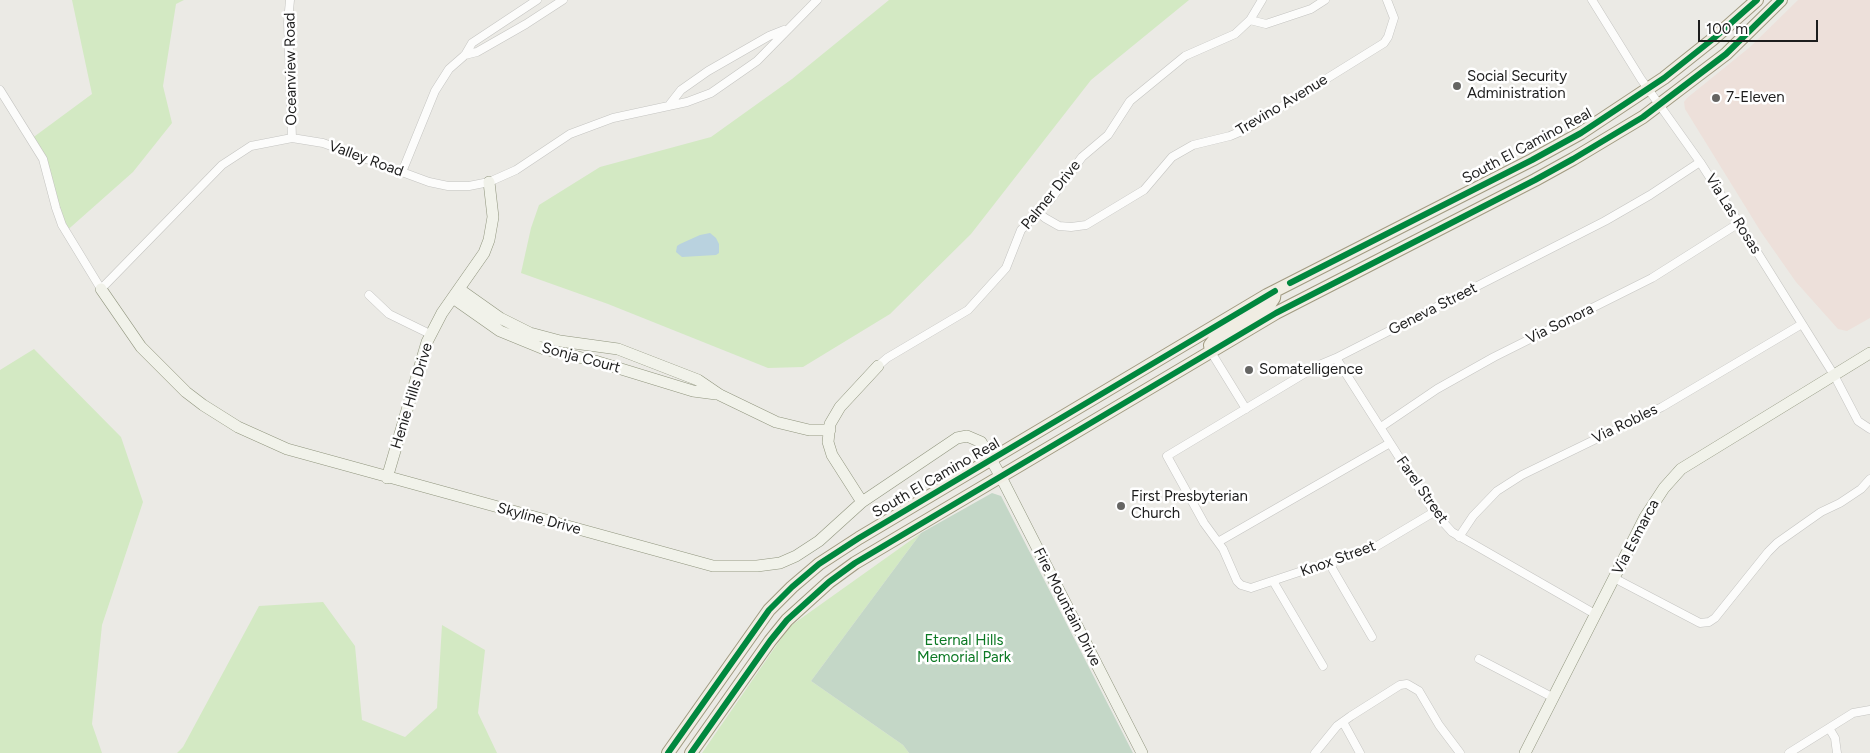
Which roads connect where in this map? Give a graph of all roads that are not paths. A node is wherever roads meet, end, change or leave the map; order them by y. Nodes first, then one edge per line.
1 (290, 0) edge
2 (537, 0) edge
3 (563, 0) edge
4 (817, 0) edge
5 (1262, 0) edge
6 (1325, 0) edge
7 (1388, 0) edge
8 (1592, 0) edge
9 (1757, 0) edge
10 (1781, 0) edge
11 (1250, 20) junction
12 (787, 29) junction
13 (465, 54) junction
14 (1649, 89) junction
15 (0, 90) edge
16 (670, 104) junction
17 (1660, 104) junction
18 (292, 138) junction
19 (1700, 162) junction
20 (402, 172) junction
21 (489, 182) junction
22 (1038, 212) junction
23 (1739, 223) junction
24 (101, 289) junction
25 (1275, 291) junction
26 (456, 293) junction
27 (369, 295) dead end
28 (1802, 324) junction
29 (430, 334) junction
30 (1211, 352) junction
31 (1870, 353) edge
32 (1336, 358) junction
33 (878, 366) joint
34 (1834, 375) junction
35 (720, 394) junction
36 (1246, 409) junction
37 (1381, 427) junction
38 (1870, 429) edge
39 (830, 430) junction
40 (1390, 442) junction
41 (992, 460) junction
42 (1001, 477) junction
43 (388, 478) junction
44 (1870, 479) edge
45 (862, 502) junction
46 (1434, 512) junction
47 (1460, 537) junction
48 (1218, 542) junction
49 (1329, 563) junction
50 (1614, 578) junction
51 (1273, 582) junction
52 (1595, 614) junction
53 (1372, 637) dead end
54 (1479, 659) dead end
55 (1323, 666) dead end
56 (1554, 698) junction
57 (1870, 710) edge
58 (1343, 722) junction
59 (1828, 728) junction
60 (668, 753) edge
61 (691, 753) edge
62 (1142, 753) edge
63 (1315, 753) edge
64 (1360, 753) edge
65 (1460, 753) edge
66 (1524, 753) edge
67 (1789, 753) edge
68 (1836, 753) edge

1 - 18 street, Oceanview Road
2 - 13 street
3 - 13 street
4 - 12 street, Valley Road
5 - 11 street, Palmer Drive
6 - 11 street
7 - 22 street, Trevino Avenue
8 - 14 street, Via Las Rosas
9 - 14 main road, South El Camino Real
10 - 17 main road, South El Camino Real
11 - 22 street, Palmer Drive
12 - 16 street, Valley Road
12 - 16 street, Valley Road
13 - 20 street
14 - 17 street, Via Las Rosas
14 - 25 main road, South El Camino Real
15 - 24 street
16 - 21 street, Valley Road
17 - 19 street, Via Las Rosas
17 - 30 main road, South El Camino Real
18 - 20 street, Valley Road
18 - 24 street, Valley Road
19 - 23 street, Via Las Rosas
19 - 32 street, Geneva Street
20 - 21 street, Valley Road
21 - 26 street, Henie Hills Drive
22 - 33 street, Palmer Drive
23 - 28 street, Via Las Rosas
23 - 37 street, Via Sonora
24 - 43 street, Skyline Drive
25 - 30 main road
25 - 41 main road, South El Camino Real
26 - 29 street, Henie Hills Drive
26 - 35 street, Sonja Court
26 - 35 street, Sonja Court
27 - 29 street
28 - 34 street, Via Las Rosas
28 - 47 street, Via Robles
29 - 43 street, Henie Hills Drive
30 - 36 street
30 - 42 main road, South El Camino Real
31 - 34 street, Via Esmarca
32 - 36 street, Geneva Street
32 - 37 street, Farel Street
33 - 39 street, Palmer Drive
34 - 38 street, Via Las Rosas
34 - 50 street, Via Esmarca
35 - 39 street, Sonja Court
36 - 48 street, Geneva Street
37 - 40 street, Farel Street
39 - 45 street, Palmer Drive
40 - 46 street, Farel Street
40 - 48 street
41 - 42 street, Fire Mountain Drive
41 - 45 street, Skyline Drive
41 - 60 main road, South El Camino Real
42 - 61 main road, South El Camino Real
42 - 62 street, Fire Mountain Drive
43 - 45 street, Skyline Drive
44 - 50 street
46 - 47 street, Farel Street
46 - 49 street, Knox Street
47 - 52 street, Farel Street
48 - 51 street, Knox Street
49 - 51 street, Knox Street
49 - 53 street
50 - 52 street, Via Esmarca
51 - 55 street
52 - 56 street, Via Esmarca
54 - 56 street
56 - 66 street, Via Esmarca
57 - 59 street
58 - 63 street
58 - 64 street
58 - 65 street
59 - 67 street
59 - 68 street

